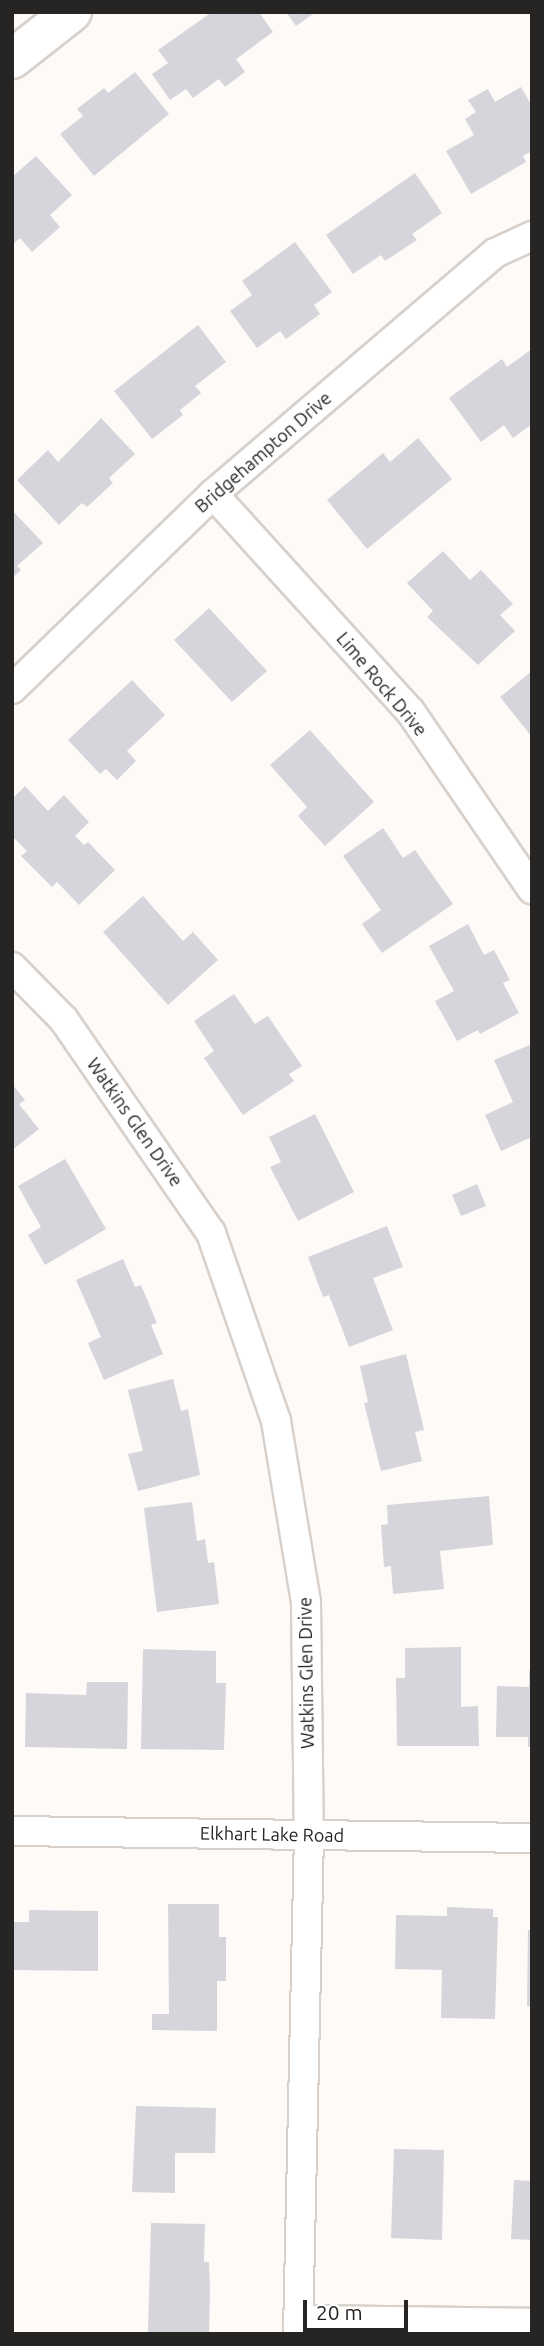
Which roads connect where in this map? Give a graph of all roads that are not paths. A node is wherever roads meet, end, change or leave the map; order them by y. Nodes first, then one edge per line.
1 (72, 12) edge
2 (12, 59) edge
3 (532, 236) edge
4 (213, 494) junction
5 (12, 689) edge
6 (532, 889) edge
7 (12, 967) edge
8 (12, 1831) edge
9 (309, 1834) junction
10 (532, 1838) edge
11 (532, 2323) edge
12 (298, 2327) edge

1 - 2 main road
3 - 4 street, Bridgehampton Drive
4 - 5 street, Bridgehampton Drive
4 - 6 street, Lime Rock Drive
7 - 9 street, Watkins Glen Drive
8 - 9 street, Elkhart Lake Road
9 - 10 street, Elkhart Lake Road
9 - 12 street, Watkins Glen Drive
11 - 12 street

